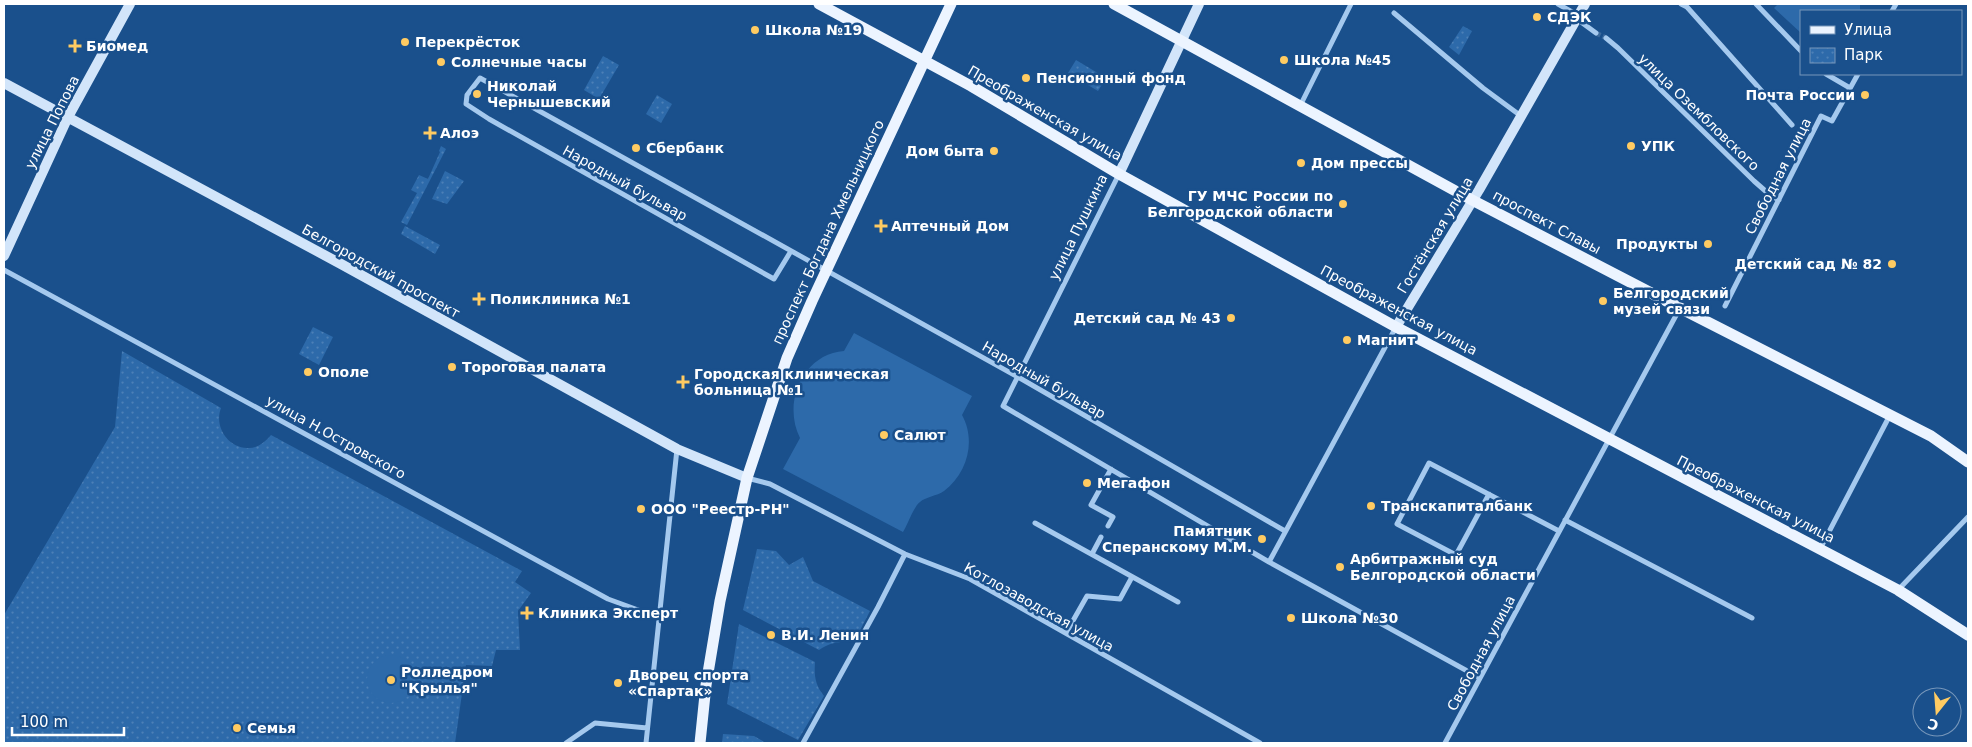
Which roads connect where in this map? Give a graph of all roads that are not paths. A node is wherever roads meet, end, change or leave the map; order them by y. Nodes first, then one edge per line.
1 (130, 4) edge
2 (819, 4) edge
3 (951, 4) edge
4 (1114, 4) edge
5 (1199, 4) edge
6 (1351, 4) edge
7 (1558, 4) edge
8 (1586, 4) edge
9 (1681, 4) edge
10 (1756, 4) edge
11 (1394, 13) dead end
12 (1578, 16) junction
13 (1596, 33) tunnel mouth
14 (1606, 38) tunnel mouth
15 (1181, 42) junction
16 (1800, 49) edge
17 (924, 61) junction
18 (1828, 75) edge
19 (1857, 75) edge
20 (4, 84) edge
21 (1850, 88) junction
22 (1300, 106) junction
23 (1521, 116) junction
24 (68, 117) junction
25 (1792, 125) dead end
26 (1119, 174) junction
27 (1472, 200) junction
28 (1778, 200) junction
29 (791, 251) junction
30 (4, 256) edge
31 (4, 270) edge
32 (825, 270) junction
33 (1725, 306) dead end
34 (1680, 308) junction
35 (1396, 327) junction
36 (1018, 377) junction
37 (1890, 415) junction
38 (1609, 440) junction
39 (676, 449) junction
40 (1968, 462) edge
41 (1111, 468) junction
42 (746, 480) junction
43 (1489, 494) junction
44 (1968, 517) edge
45 (1565, 520) junction
46 (1035, 523) dead end
47 (1108, 526) dead end
48 (1286, 531) junction
49 (1559, 531) junction
50 (1102, 537) dead end
51 (1820, 549) junction
52 (905, 554) junction
53 (1092, 554) junction
54 (1269, 562) junction
55 (1132, 577) junction
56 (1898, 590) junction
57 (1178, 602) dead end
58 (660, 618) junction
59 (1752, 618) dead end
60 (1066, 633) junction
61 (1968, 635) edge
62 (1480, 678) junction
63 (647, 728) junction
64 (566, 743) edge
65 (646, 743) edge
66 (700, 743) edge
67 (803, 743) edge
68 (1260, 743) edge
69 (1445, 743) edge

1 - 24 main road, улица Попова
2 - 17 main road, Преображенская улица
3 - 17 main road, проспект Богдана Хмельницкого
4 - 15 main road, проспект Славы
5 - 15 main road, улица Пушкина
6 - 22 street
7 - 12 street
8 - 12 main road, Гостёнская улица
9 - 25 street
10 - 16 street
11 - 23 street
12 - 13 street
12 - 23 main road, Гостёнская улица
14 - 28 street, улица Озембловского
15 - 22 main road, проспект Славы
15 - 26 main road, улица Пушкина
17 - 26 main road, Преображенская улица
17 - 32 main road, проспект Богдана Хмельницкого
18 - 21 street
19 - 21 street, Свободная улица
20 - 24 main road, Белгородский проспект
21 - 28 street, Свободная улица
22 - 27 main road, проспект Славы
23 - 27 main road, Гостёнская улица
24 - 30 main road, улица Попова
24 - 39 main road, Белгородский проспект
26 - 35 main road, Преображенская улица
26 - 36 street, улица Пушкина
27 - 34 main road, проспект Славы
27 - 35 main road, Гостёнская улица
28 - 33 street, Свободная улица
29 - 29 street, Народный бульвар
29 - 32 street, Народный бульвар
31 - 58 street, улица Н.Островского
32 - 36 street, Народный бульвар
32 - 42 main road, проспект Богдана Хмельницкого
34 - 37 main road, проспект Славы
34 - 38 street, Свободная улица
35 - 38 main road, Преображенская улица
35 - 48 street, Гостёнская улица
36 - 41 street, улица Пушкина
36 - 48 street, Народный бульвар
37 - 40 main road, проспект Славы
37 - 51 street
38 - 45 street, Свободная улица
38 - 51 main road, Преображенская улица
39 - 42 main road, Белгородский проспект
39 - 58 street
41 - 47 street
41 - 54 street
42 - 52 street, Котлозаводская улица
42 - 66 main road, проспект Богдана Хмельницкого
43 - 43 street
43 - 49 street
44 - 56 street
45 - 49 street, Свободная улица
45 - 59 street
46 - 53 street
48 - 54 street, Гостёнская улица
49 - 62 street, Свободная улица
50 - 53 street
51 - 56 main road, Преображенская улица
52 - 60 street, Котлозаводская улица
52 - 67 street
53 - 55 street
54 - 62 street
55 - 57 street
55 - 60 street
56 - 61 main road, Преображенская улица
58 - 63 street
60 - 68 street, Котлозаводская улица
62 - 69 street, Свободная улица
63 - 64 street
63 - 65 street

